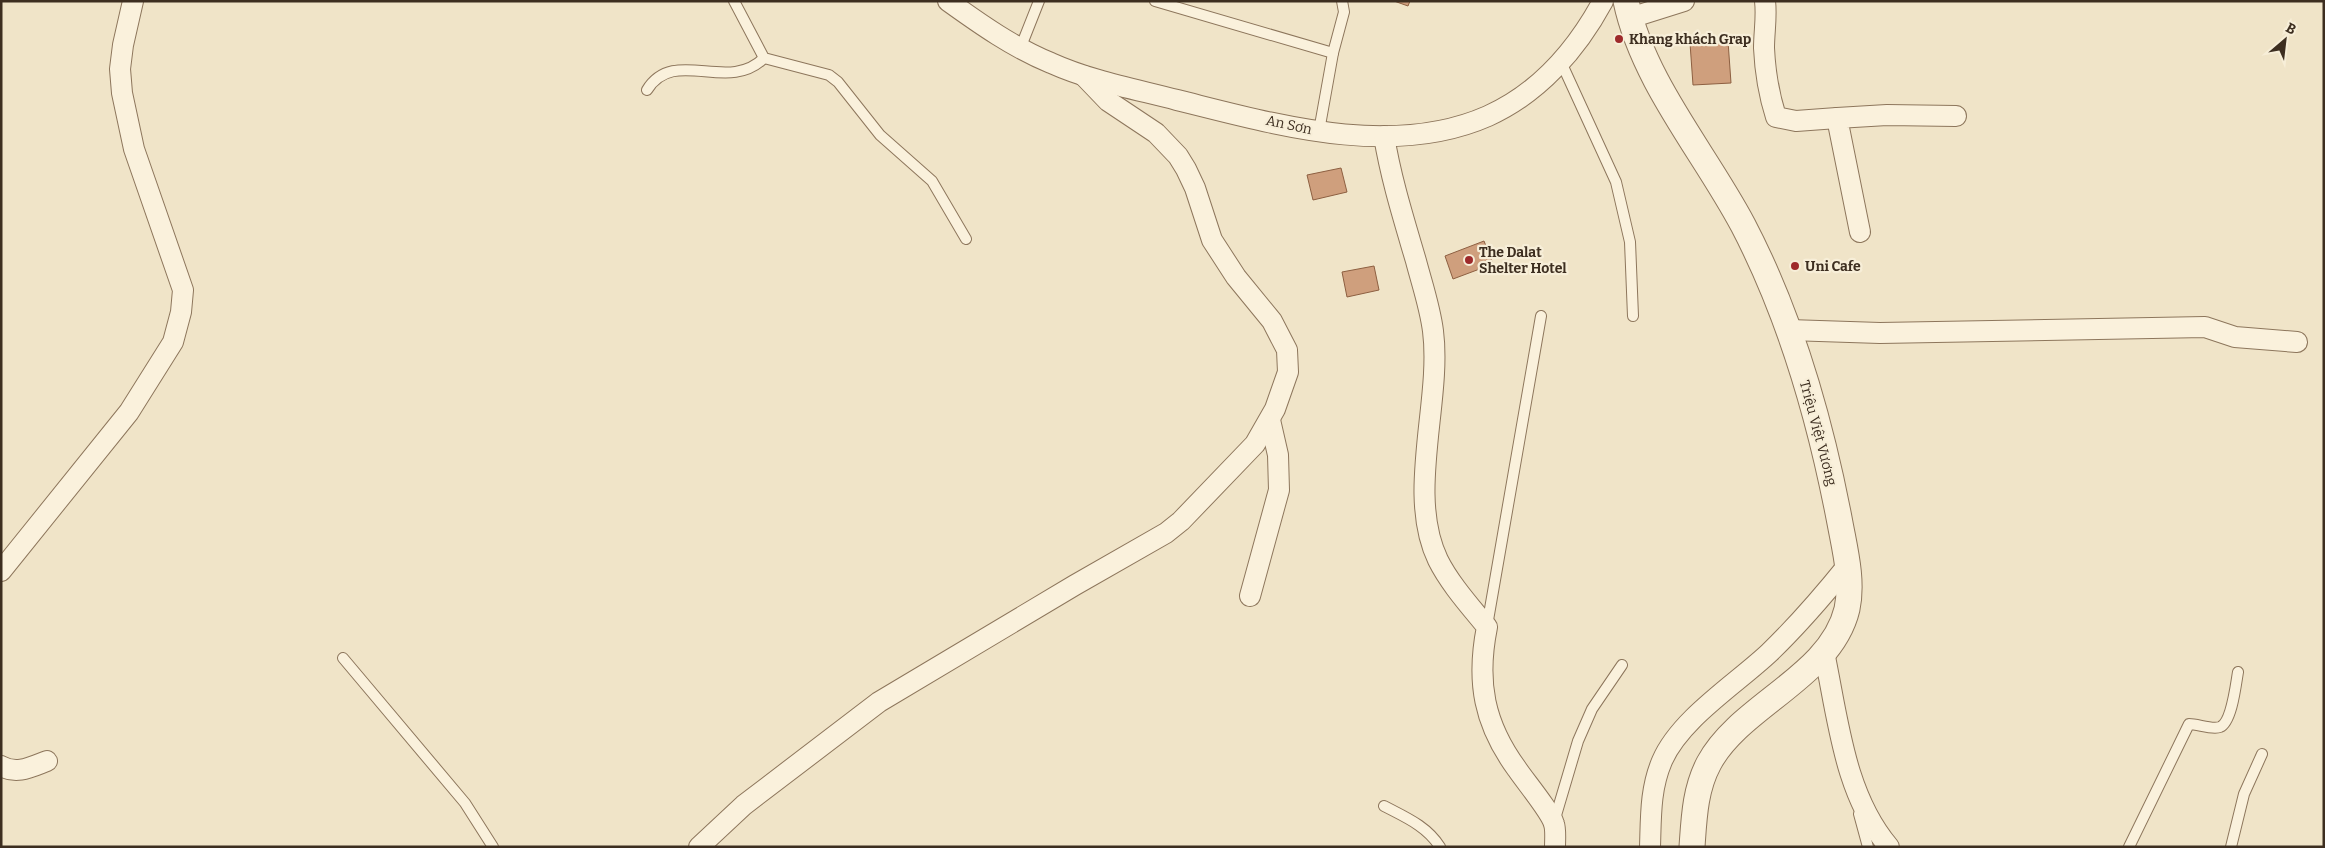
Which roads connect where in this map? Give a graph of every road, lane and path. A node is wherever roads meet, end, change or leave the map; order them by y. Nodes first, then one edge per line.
1 (133, 1) edge
2 (734, 1) edge
3 (948, 1) edge
4 (1040, 1) edge
5 (1155, 1) edge
6 (1342, 1) edge
7 (1604, 1) edge
8 (1684, 1) edge
9 (1765, 1) edge
10 (1628, 10) edge
11 (1020, 49) junction
12 (1333, 53) junction
13 (764, 58) junction
14 (1561, 62) junction
15 (1084, 76) junction
16 (648, 90) dead end
17 (1956, 116) dead end
18 (1837, 118) junction
19 (1319, 132) junction
20 (1384, 136) junction
21 (1860, 232) dead end
22 (966, 239) dead end
23 (1541, 316) dead end
24 (1633, 316) dead end
25 (1789, 330) junction
26 (2297, 342) dead end
27 (1270, 420) junction
28 (1848, 566) junction
29 (1, 571) edge
30 (1250, 596) dead end
31 (1487, 627) junction
32 (1824, 652) junction
33 (343, 658) dead end
34 (1622, 665) dead end
35 (2238, 672) dead end
36 (2262, 754) dead end
37 (47, 761) dead end
38 (1, 766) edge
39 (1855, 791) junction
40 (1384, 806) dead end
41 (1554, 823) junction
42 (493, 847) edge
43 (699, 847) edge
44 (1440, 847) edge
45 (1555, 847) edge
46 (1650, 847) edge
47 (1692, 847) edge
48 (1868, 847) edge
49 (1889, 847) edge
50 (2129, 847) edge
51 (2231, 847) edge

1 - 29 street
2 - 13 lane
3 - 11 street, An Sơn
4 - 11 lane
5 - 12 lane
6 - 12 lane
7 - 14 street, An Sơn
8 - 10 street
9 - 18 street
10 - 25 street, Triệu Việt Vương
11 - 15 street, An Sơn
12 - 19 lane
13 - 16 lane
13 - 22 lane
14 - 20 street, An Sơn
14 - 24 lane
15 - 19 street, An Sơn
15 - 27 street
17 - 18 street
18 - 21 street
19 - 20 street, An Sơn
20 - 31 street
23 - 31 lane
25 - 26 street
25 - 28 street, Triệu Việt Vương
27 - 30 street
27 - 43 street
28 - 32 street, Triệu Việt Vương
28 - 46 street
31 - 41 street
32 - 39 street
32 - 47 street, Triệu Việt Vương
33 - 42 lane
34 - 41 lane
35 - 50 lane
36 - 51 lane
37 - 38 street
39 - 48 lane
39 - 49 street
40 - 44 lane
41 - 45 street

